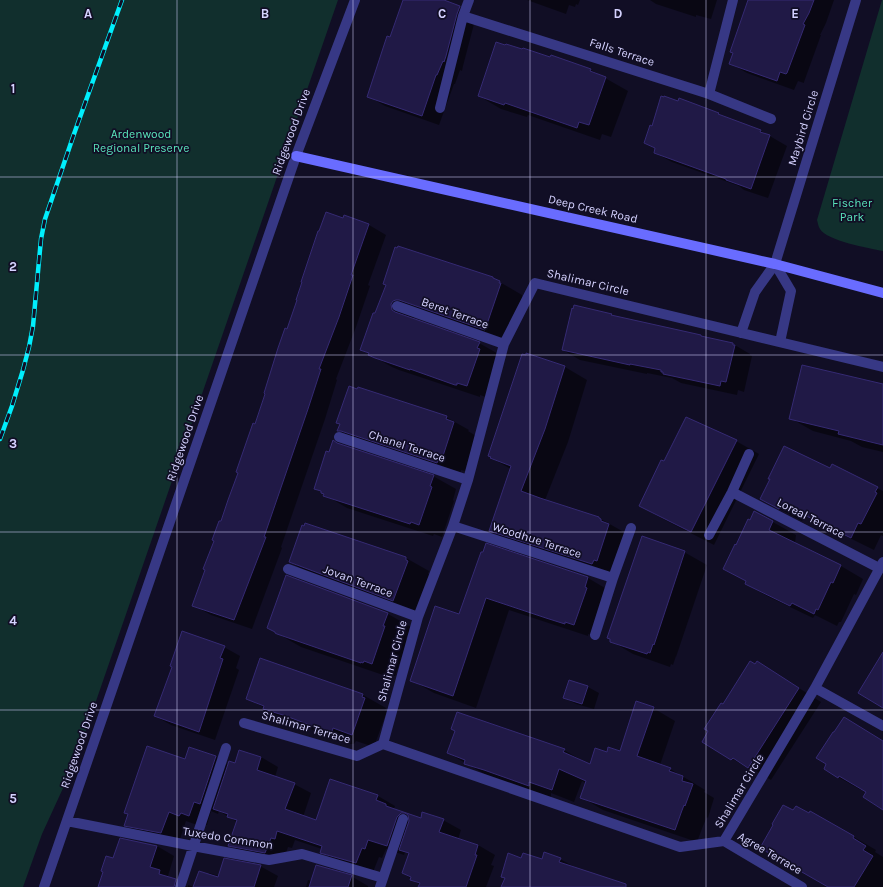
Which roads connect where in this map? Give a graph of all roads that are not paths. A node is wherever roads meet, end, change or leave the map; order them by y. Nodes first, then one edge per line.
1 (355, 0) edge
2 (469, 0) edge
3 (733, 0) edge
4 (856, 0) edge
5 (463, 16) junction
6 (709, 94) junction
7 (440, 108) dead end
8 (771, 119) dead end
9 (296, 156) junction
10 (775, 264) junction
11 (883, 293) edge
12 (397, 306) dead end
13 (742, 332) junction
14 (780, 342) junction
15 (504, 344) junction
16 (883, 367) edge
17 (339, 437) dead end
18 (749, 454) dead end
19 (468, 480) junction
20 (732, 492) junction
21 (453, 526) junction
22 (632, 528) dead end
23 (709, 535) dead end
24 (881, 565) edge
25 (288, 569) dead end
26 (613, 578) junction
27 (418, 617) junction
28 (595, 635) dead end
29 (815, 688) junction
30 (244, 723) dead end
31 (883, 726) edge
32 (383, 744) junction
33 (226, 748) dead end
34 (403, 818) dead end
35 (67, 821) junction
36 (724, 841) junction
37 (193, 846) junction
38 (381, 882) edge
39 (44, 887) edge
40 (180, 887) edge
41 (802, 887) edge

1 - 9 street, Ridgewood Drive
2 - 5 street
3 - 6 street
4 - 10 street, Maybird Circle
5 - 6 street, Falls Terrace
5 - 7 street
6 - 8 street, Falls Terrace
9 - 10 street, Deep Creek Road
9 - 35 street, Ridgewood Drive
10 - 11 street, Deep Creek Road
10 - 13 street, Maybird Circle
10 - 14 street
12 - 15 street, Beret Terrace
13 - 14 street, Shalimar Circle
13 - 15 street, Shalimar Circle
14 - 16 street, Shalimar Circle
15 - 19 street, Shalimar Circle
17 - 19 street, Chanel Terrace
18 - 20 street
19 - 21 street, Shalimar Circle
20 - 23 street
20 - 24 street, Loreal Terrace
21 - 26 street, Woodhue Terrace
21 - 27 street, Shalimar Circle
22 - 26 street
24 - 29 street, Shalimar Circle
25 - 27 street, Jovan Terrace
26 - 28 street
27 - 32 street, Shalimar Circle
29 - 31 street
29 - 36 street, Shalimar Circle
30 - 32 street, Shalimar Terrace
32 - 36 street, Shalimar Circle
33 - 37 street
34 - 38 street
35 - 37 street, Tuxedo Common
35 - 39 street, Ridgewood Drive
36 - 41 street, Agree Terrace
37 - 38 street, Tuxedo Common
37 - 40 street

